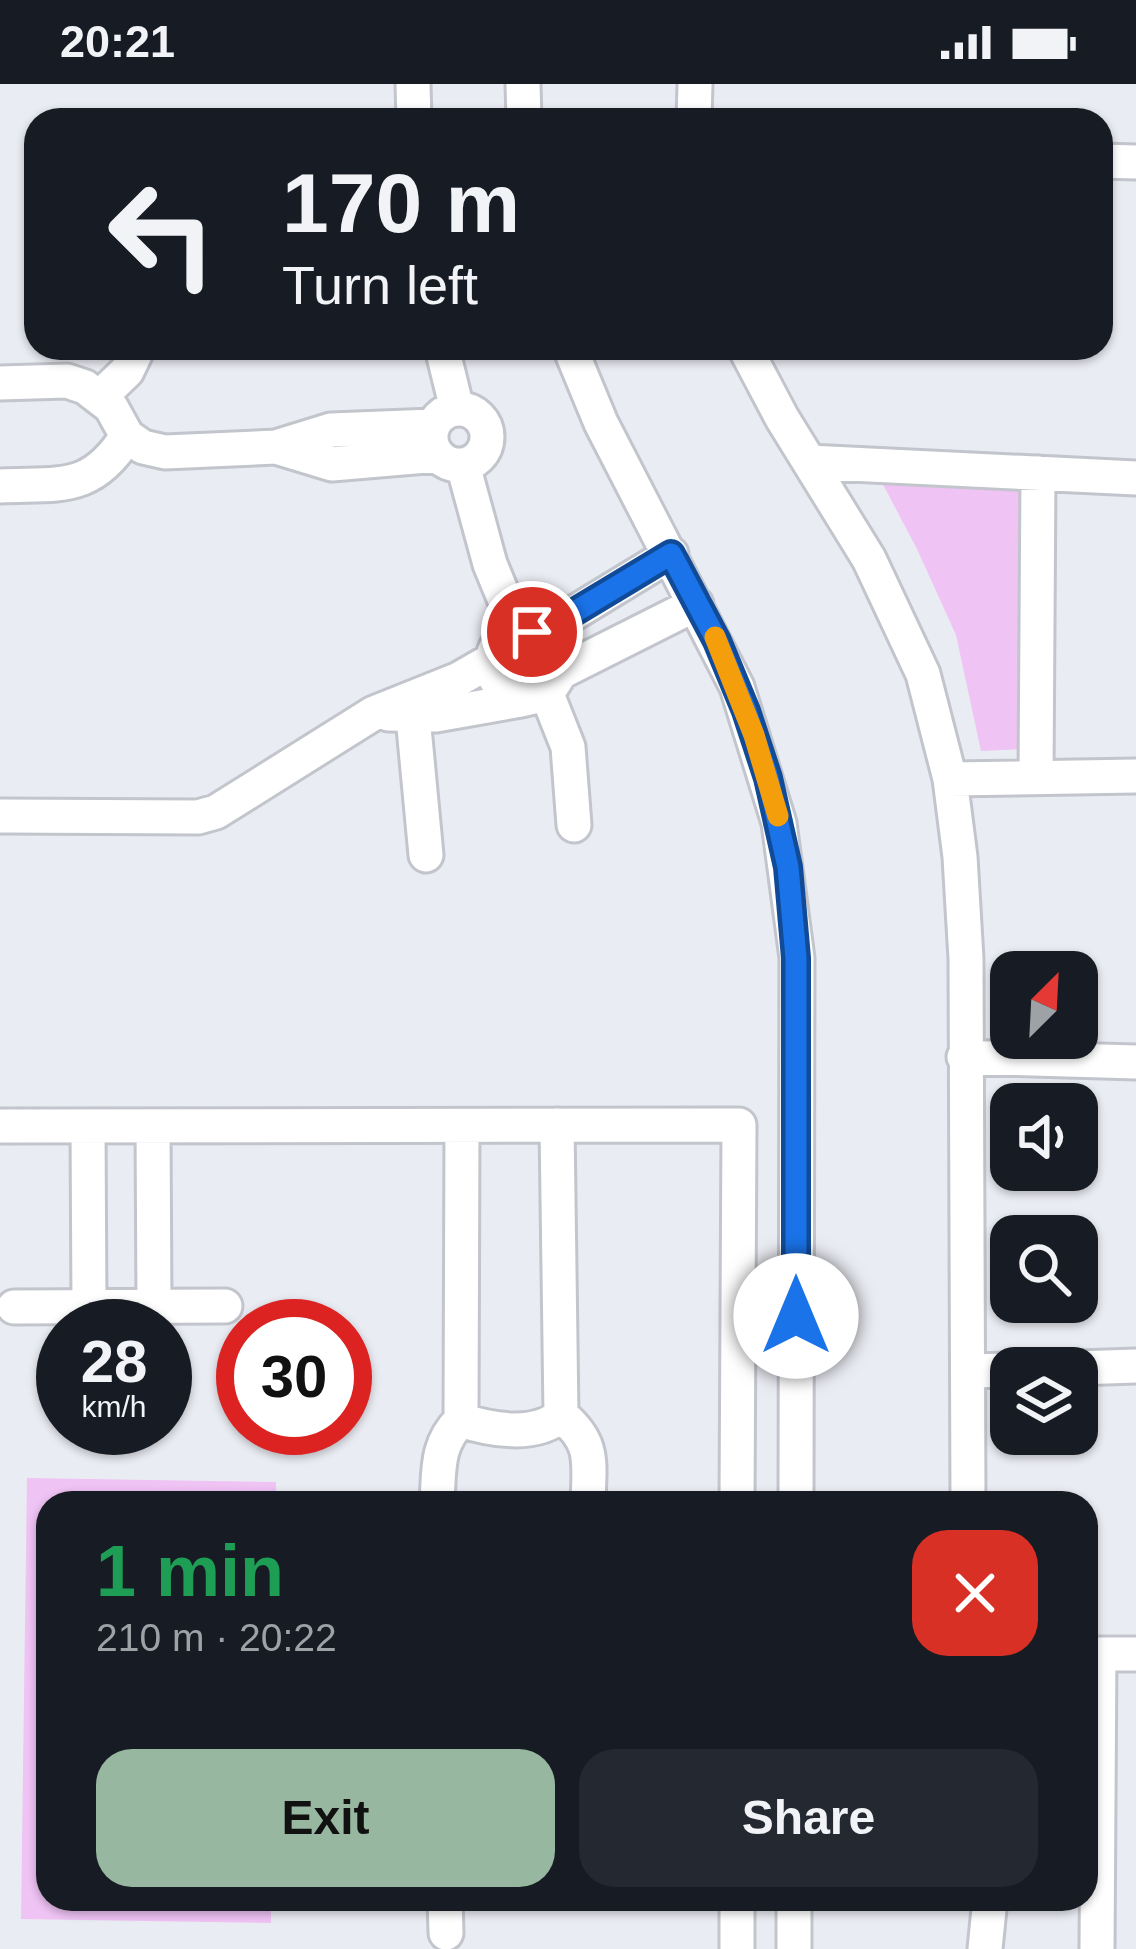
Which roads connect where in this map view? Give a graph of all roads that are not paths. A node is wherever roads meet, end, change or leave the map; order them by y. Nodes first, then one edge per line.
1 (132, 360) edge
2 (443, 360) edge
3 (575, 360) edge
4 (752, 360) edge
5 (0, 383) edge
6 (101, 396) junction
7 (127, 436) junction
8 (448, 439) junction
9 (809, 462) junction
10 (1038, 473) junction
11 (1136, 478) edge
12 (0, 486) edge
13 (671, 554) junction
14 (696, 604) junction
15 (528, 633) junction
16 (492, 660) junction
17 (543, 689) junction
18 (374, 713) junction
19 (413, 717) junction
20 (1136, 776) edge
21 (1036, 777) junction
22 (950, 779) junction
23 (0, 816) edge
24 (574, 825) dead end
25 (426, 855) dead end
26 (964, 1057) junction
27 (1136, 1062) edge
28 (0, 1126) edge
29 (88, 1126) junction
30 (152, 1126) junction
31 (462, 1126) junction
32 (556, 1126) junction
33 (89, 1299) edge
34 (154, 1299) edge
35 (14, 1307) dead end
36 (36, 1307) edge
37 (1136, 1366) edge
38 (1098, 1367) edge
39 (990, 1370) edge
40 (968, 1371) junction
41 (561, 1415) junction
42 (461, 1420) junction
43 (438, 1491) edge
44 (589, 1491) edge
45 (737, 1491) edge
46 (796, 1491) edge
47 (968, 1491) edge
48 (1098, 1654) edge
49 (1136, 1654) edge
50 (445, 1911) edge
51 (736, 1911) edge
52 (794, 1911) edge
53 (989, 1911) edge
54 (1096, 1911) edge
55 (446, 1933) dead end
56 (737, 1949) edge
57 (794, 1949) edge
58 (985, 1949) edge
59 (998, 1949) edge
60 (1096, 1949) edge

1 - 6 street
2 - 8 street
3 - 13 street
4 - 9 street
5 - 6 street
6 - 7 street
7 - 8 street
7 - 12 street
8 - 15 street
9 - 10 street
9 - 22 street
10 - 11 street
10 - 21 street
13 - 14 street
13 - 15 street
14 - 17 street
14 - 46 street
15 - 16 street
15 - 17 street
16 - 17 street
16 - 18 street
17 - 19 street
17 - 24 street
18 - 19 street
18 - 23 street
19 - 25 street
20 - 21 street
21 - 22 street
22 - 26 street
26 - 27 street
26 - 40 street
28 - 29 street
29 - 30 street
29 - 33 street
30 - 31 street
30 - 34 street
31 - 32 street
31 - 42 street
32 - 41 street
32 - 45 street
35 - 36 street
37 - 38 street
39 - 40 street
40 - 47 street
41 - 42 street
41 - 44 street
42 - 43 street
48 - 49 street
50 - 55 street
51 - 56 street
52 - 57 street
53 - 58 street
54 - 60 street
58 - 59 street

